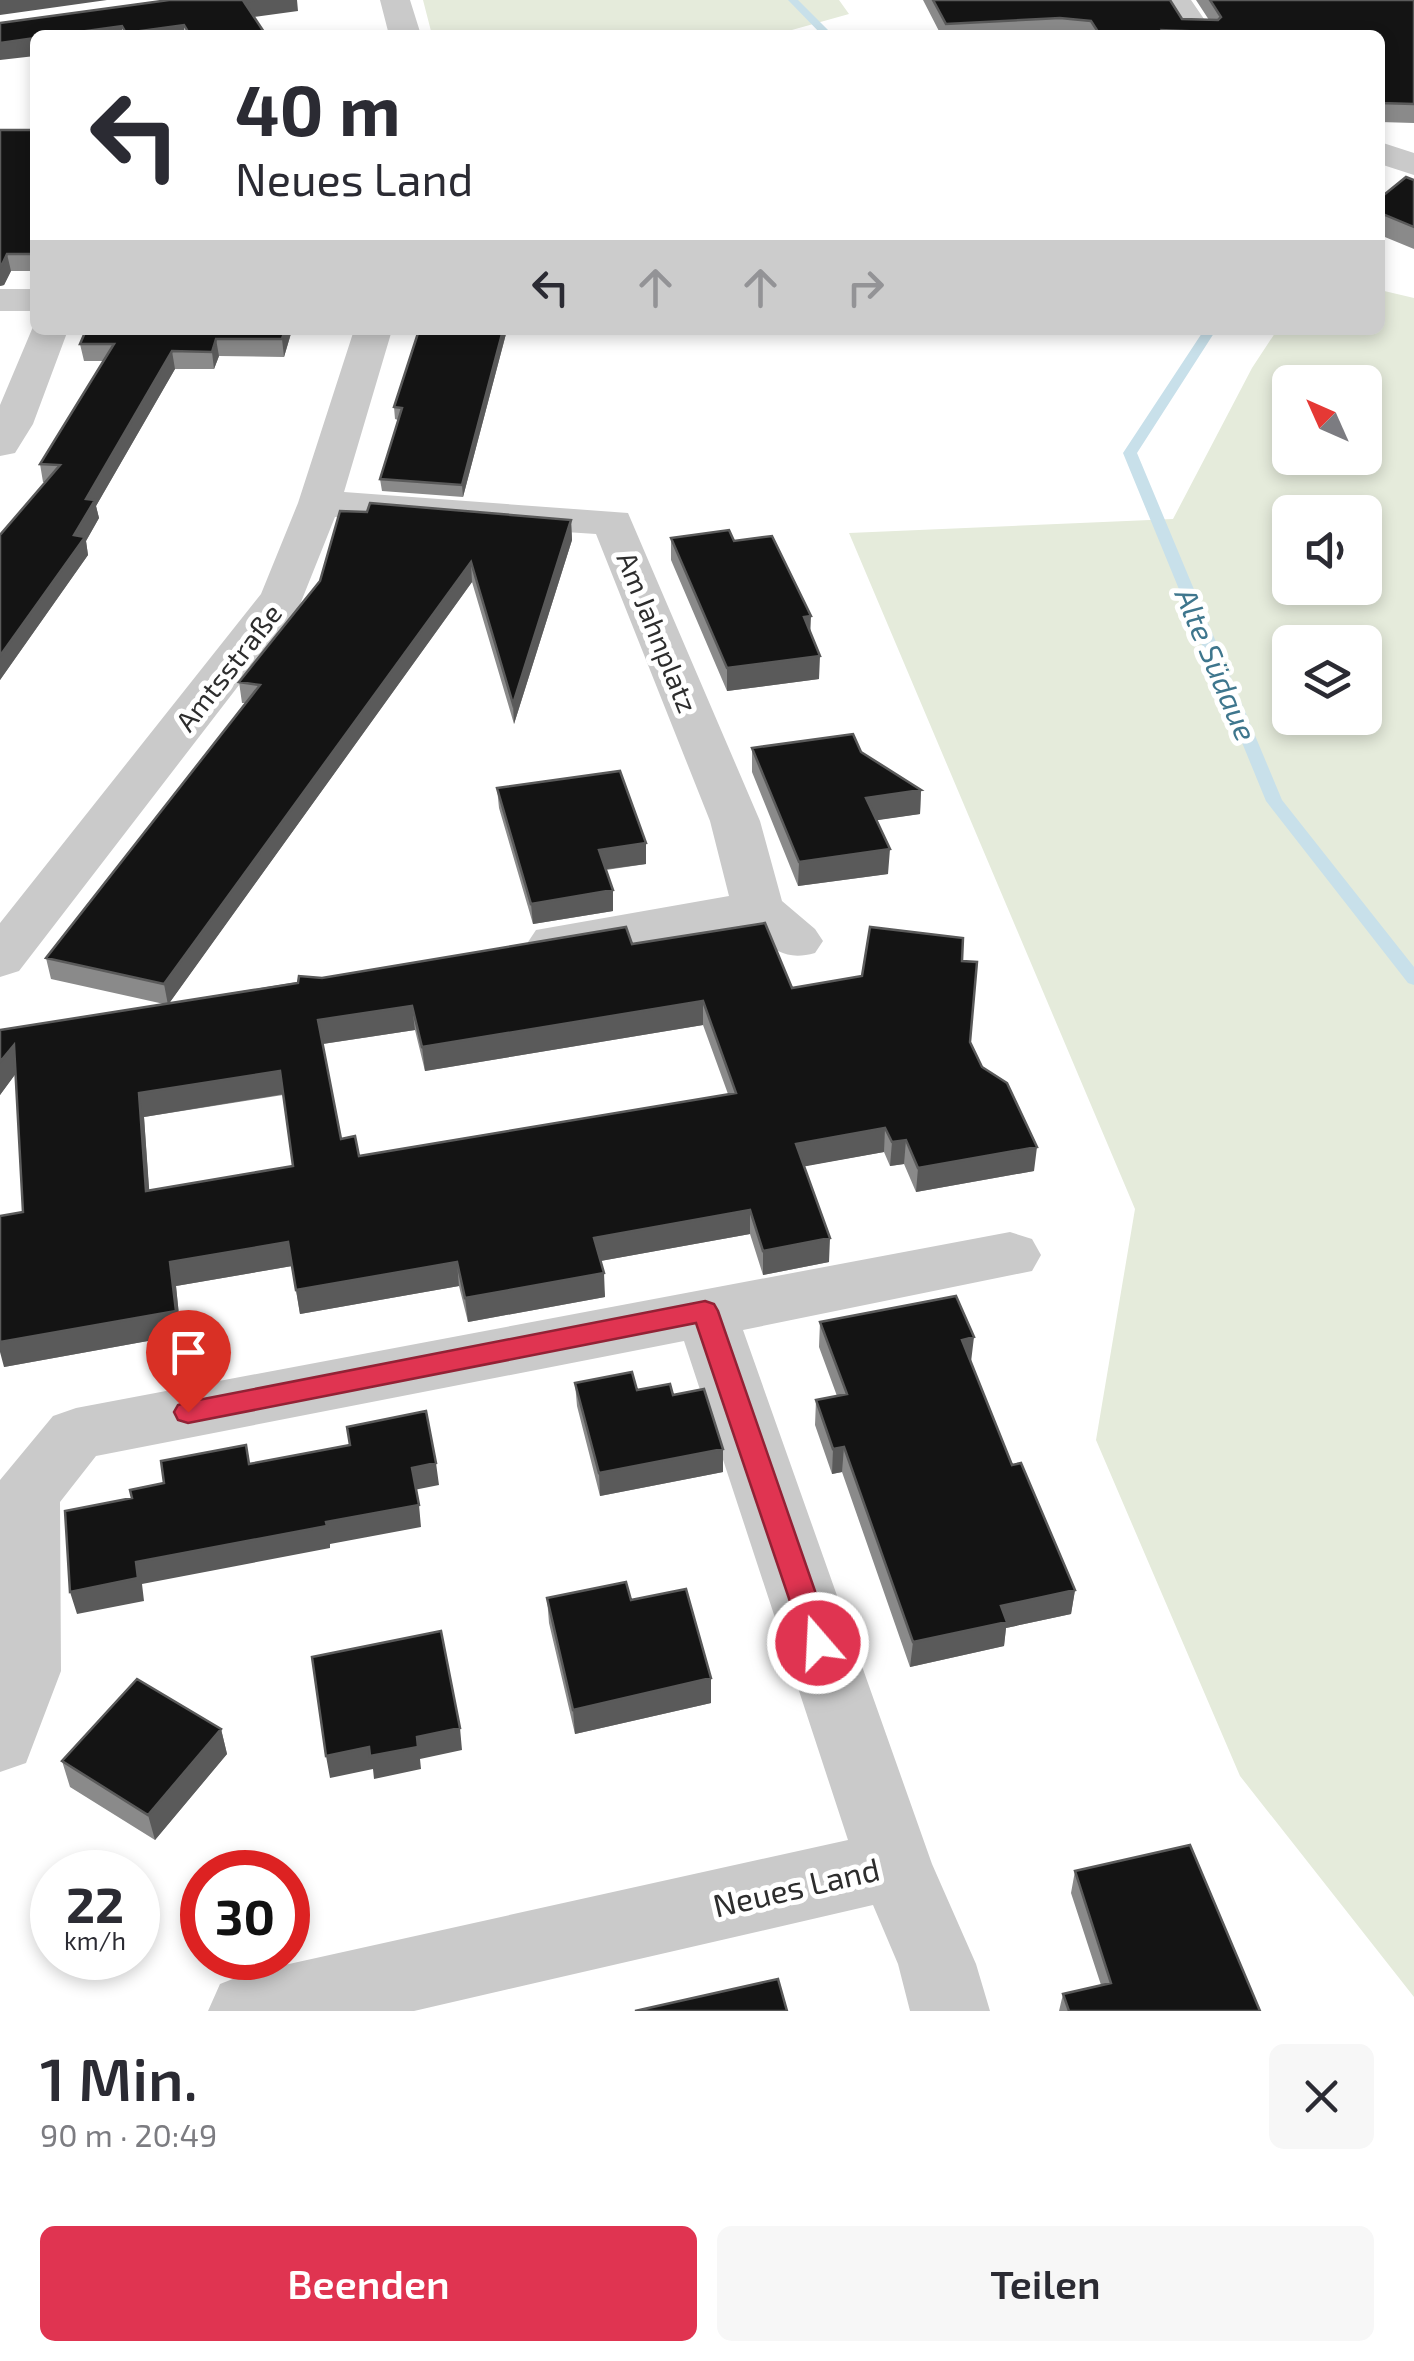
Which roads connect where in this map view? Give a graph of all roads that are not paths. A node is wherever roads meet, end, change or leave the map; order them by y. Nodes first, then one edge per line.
1 (395, 0) edge
2 (1176, 0) edge
3 (404, 30) edge
4 (1196, 30) edge
5 (1385, 154) edge
6 (1414, 165) edge
7 (0, 300) edge
8 (30, 300) edge
9 (46, 335) edge
10 (371, 335) edge
11 (0, 444) edge
12 (319, 503) junction
13 (514, 948) edge
14 (0, 959) edge
15 (1010, 1255) dead end
16 (705, 1311) junction
17 (0, 1740) edge
18 (894, 1865) junction
19 (248, 2011) edge
20 (950, 2011) edge

1 - 3 street
2 - 4 street
5 - 6 street
7 - 8 street
9 - 11 street
10 - 12 street, Amtsstraße
12 - 13 street, Am Jahnplatz
12 - 14 street, Amtsstraße
15 - 16 street
16 - 17 street
16 - 18 street, Neues Land
18 - 19 street, Neues Land
18 - 20 street

